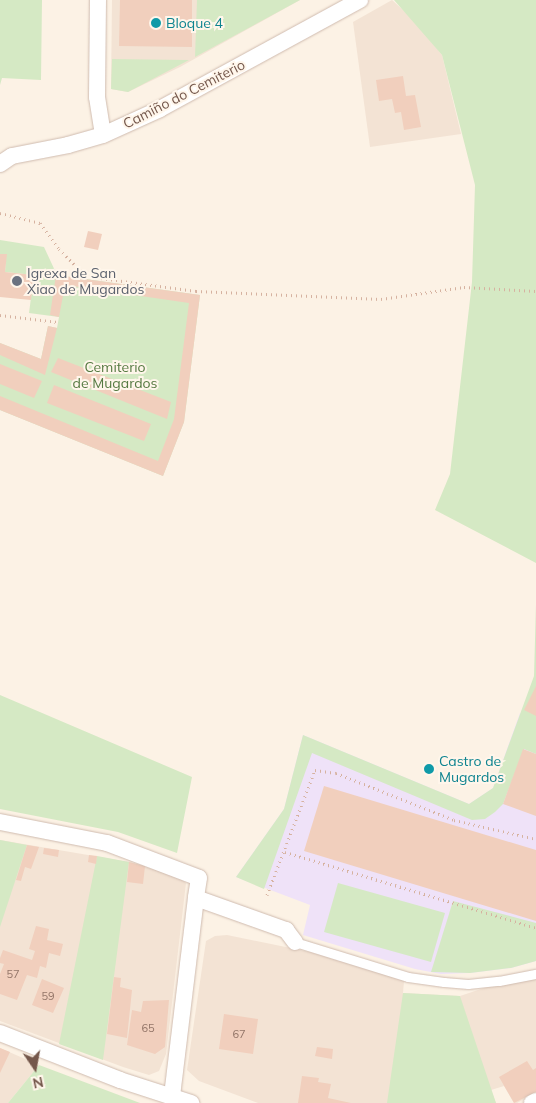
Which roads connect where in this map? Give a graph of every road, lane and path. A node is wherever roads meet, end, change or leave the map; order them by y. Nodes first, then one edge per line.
1 (98, 0) edge
2 (360, 0) edge
3 (103, 135) junction
4 (4, 157) edge
5 (0, 214) edge
6 (536, 291) edge
7 (0, 315) edge
8 (58, 322) dead end
9 (0, 822) edge
10 (536, 839) edge
11 (285, 852) junction
12 (267, 895) dead end
13 (196, 898) junction
14 (536, 928) edge
15 (295, 942) joint
16 (536, 974) edge
17 (0, 1032) edge
18 (182, 1101) edge
19 (536, 1101) edge
20 (532, 1103) edge

1 - 3 street
2 - 3 street, Camiño do Cemiterio
3 - 4 street, Camiño do Cemiterio
5 - 6 path
7 - 8 path
9 - 13 street
10 - 11 path
11 - 12 path
11 - 14 path
13 - 15 street
13 - 18 street
15 - 16 lane
17 - 18 street
19 - 20 street

